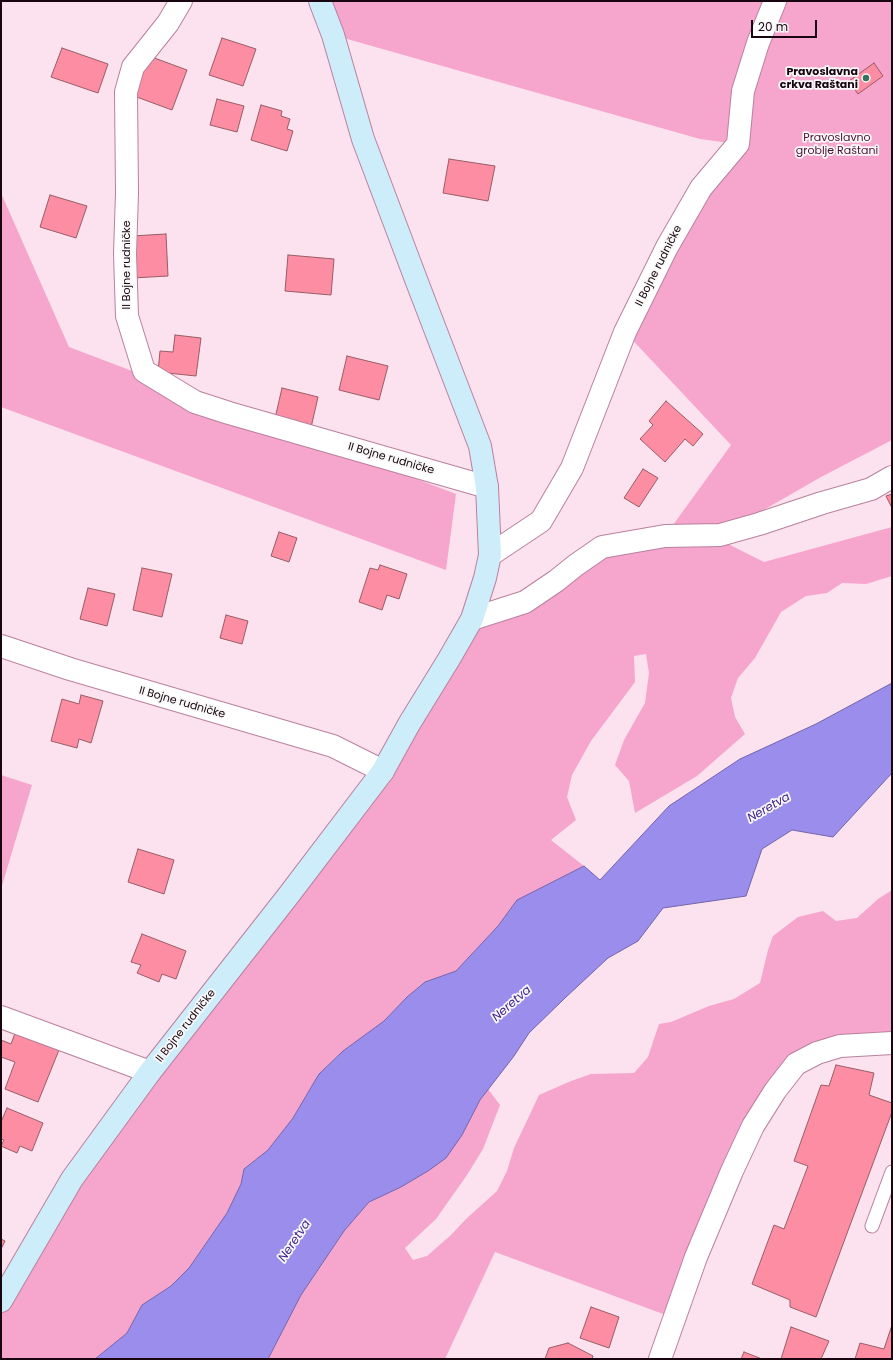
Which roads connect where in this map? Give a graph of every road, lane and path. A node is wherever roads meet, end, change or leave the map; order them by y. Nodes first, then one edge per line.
1 (181, 1) edge
2 (320, 1) edge
3 (775, 1) edge
4 (892, 477) edge
5 (488, 487) junction
6 (490, 555) junction
7 (472, 619) junction
8 (1, 646) edge
9 (383, 771) junction
10 (1, 1017) edge
11 (892, 1043) edge
12 (150, 1072) junction
13 (892, 1172) edge
14 (872, 1226) dead end
15 (1, 1301) edge
16 (660, 1359) edge

1 - 5 street, II Bojne rudničke
2 - 5 street, II Bojne rudničke
3 - 6 street, II Bojne rudničke
4 - 7 street
5 - 6 street, II Bojne rudničke
6 - 7 street, II Bojne rudničke
7 - 9 street, II Bojne rudničke
8 - 9 street, II Bojne rudničke
9 - 12 street, II Bojne rudničke
10 - 12 street, II Bojne rudničke
11 - 16 street
12 - 15 street, II Bojne rudničke
13 - 14 lane

